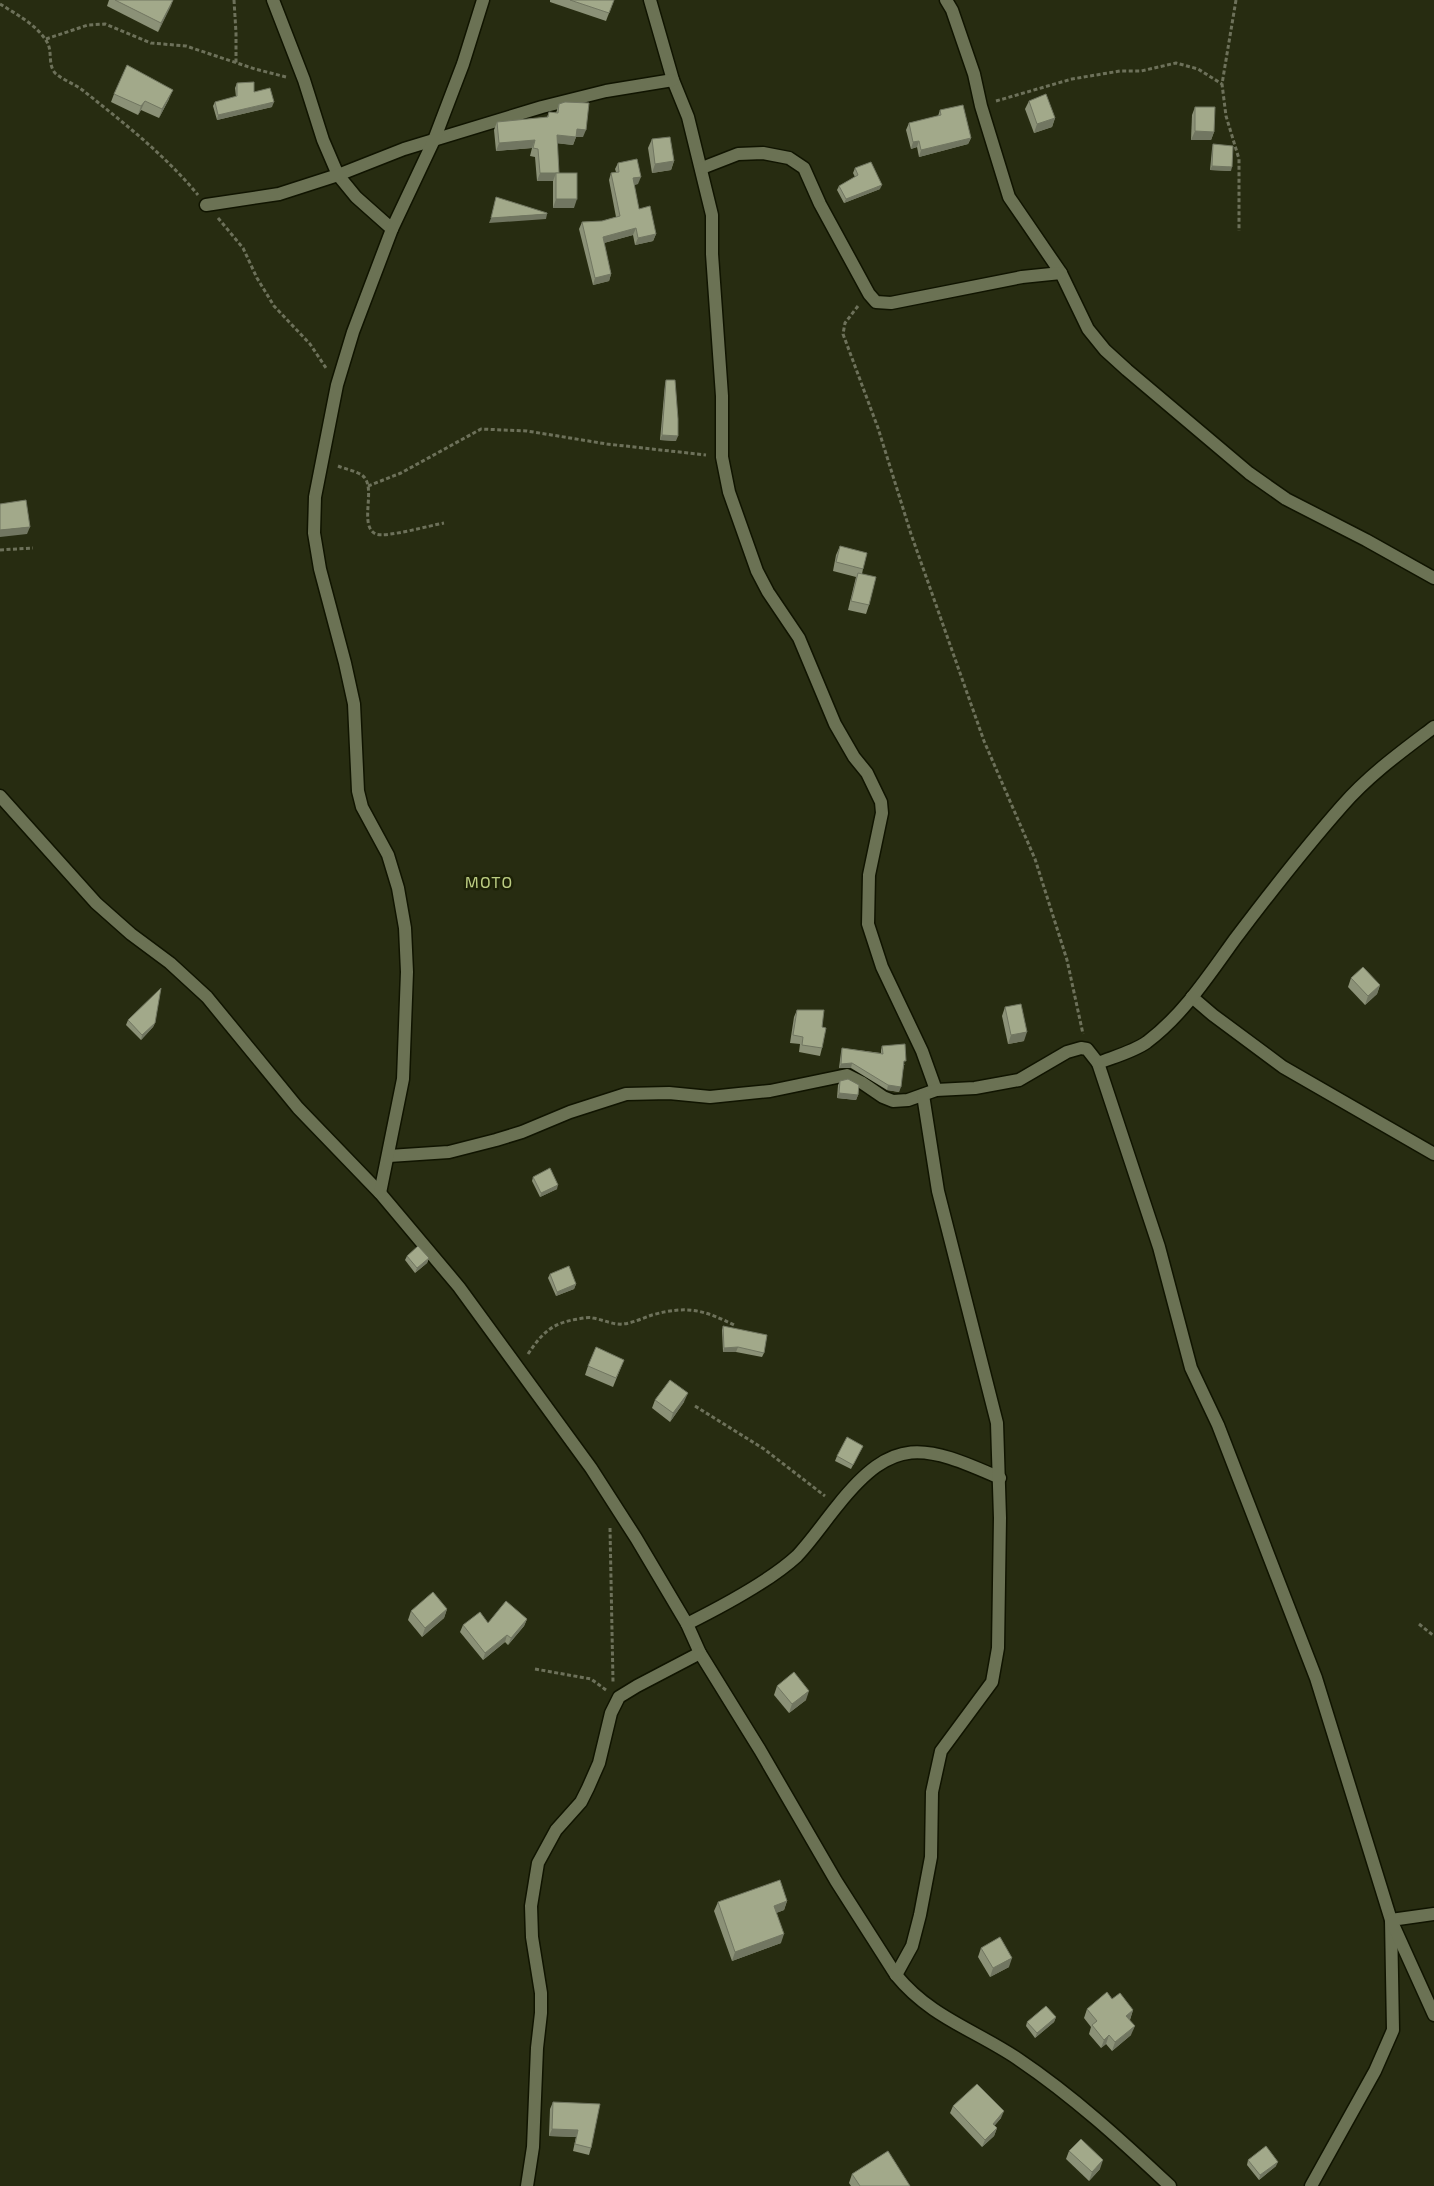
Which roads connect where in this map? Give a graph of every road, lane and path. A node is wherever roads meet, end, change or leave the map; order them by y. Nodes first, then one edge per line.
1 (234, 0) edge
2 (273, 0) edge
3 (483, 0) edge
4 (650, 0) edge
5 (946, 0) edge
6 (1236, 0) edge
7 (0, 4) edge
8 (46, 40) junction
9 (236, 62) junction
10 (304, 80) junction
11 (673, 80) junction
12 (1222, 84) junction
13 (981, 106) junction
14 (434, 140) junction
15 (702, 168) junction
16 (338, 174) junction
17 (206, 205) junction
18 (392, 229) junction
19 (1239, 231) dead end
20 (1061, 273) junction
21 (869, 294) junction
22 (337, 385) junction
23 (722, 457) junction
24 (321, 458) junction
25 (368, 486) junction
26 (444, 523) dead end
27 (33, 548) dead end
28 (0, 550) edge
29 (1434, 578) edge
30 (1434, 727) edge
31 (0, 796) edge
32 (1192, 997) junction
33 (1087, 1049) junction
34 (1098, 1063) junction
35 (936, 1090) junction
36 (923, 1095) junction
37 (1434, 1154) edge
38 (388, 1156) junction
39 (380, 1193) junction
40 (736, 1326) dead end
41 (518, 1369) junction
42 (695, 1406) dead end
43 (1000, 1478) junction
44 (837, 1506) junction
45 (609, 1520) dead end
46 (687, 1624) junction
47 (1418, 1624) dead end
48 (1434, 1636) edge
49 (700, 1653) junction
50 (535, 1670) dead end
51 (616, 1696) junction
52 (1434, 1914) edge
53 (1391, 1920) junction
54 (896, 1975) junction
55 (1434, 2015) edge
56 (527, 2186) edge
57 (1170, 2186) edge
58 (1311, 2186) edge

1 - 9 path
2 - 10 street
3 - 14 street
4 - 11 street
5 - 13 street
6 - 12 path
7 - 8 path
8 - 9 path
8 - 17 path
9 - 10 path
10 - 16 street
11 - 14 street
11 - 15 street
12 - 13 path
12 - 19 path
13 - 20 street
14 - 16 street
14 - 18 street
15 - 21 street
15 - 23 street
16 - 17 street
16 - 18 street
17 - 22 path
18 - 22 street
20 - 21 street
20 - 29 street
21 - 33 path
22 - 24 street
23 - 25 path
23 - 35 street
24 - 25 path
24 - 38 street
25 - 26 path
27 - 28 path
30 - 32 street
31 - 39 street
32 - 34 street
32 - 37 street
33 - 34 street
33 - 35 street
34 - 53 street
35 - 36 street
36 - 38 street
36 - 43 street
38 - 39 street
39 - 41 street
40 - 41 path
41 - 46 street
42 - 44 path
43 - 44 street
43 - 54 street
44 - 46 street
45 - 51 path
46 - 49 street
47 - 48 path
49 - 51 street
49 - 54 street
50 - 51 path
51 - 56 street
52 - 53 street
53 - 55 street
53 - 58 street
54 - 57 street

